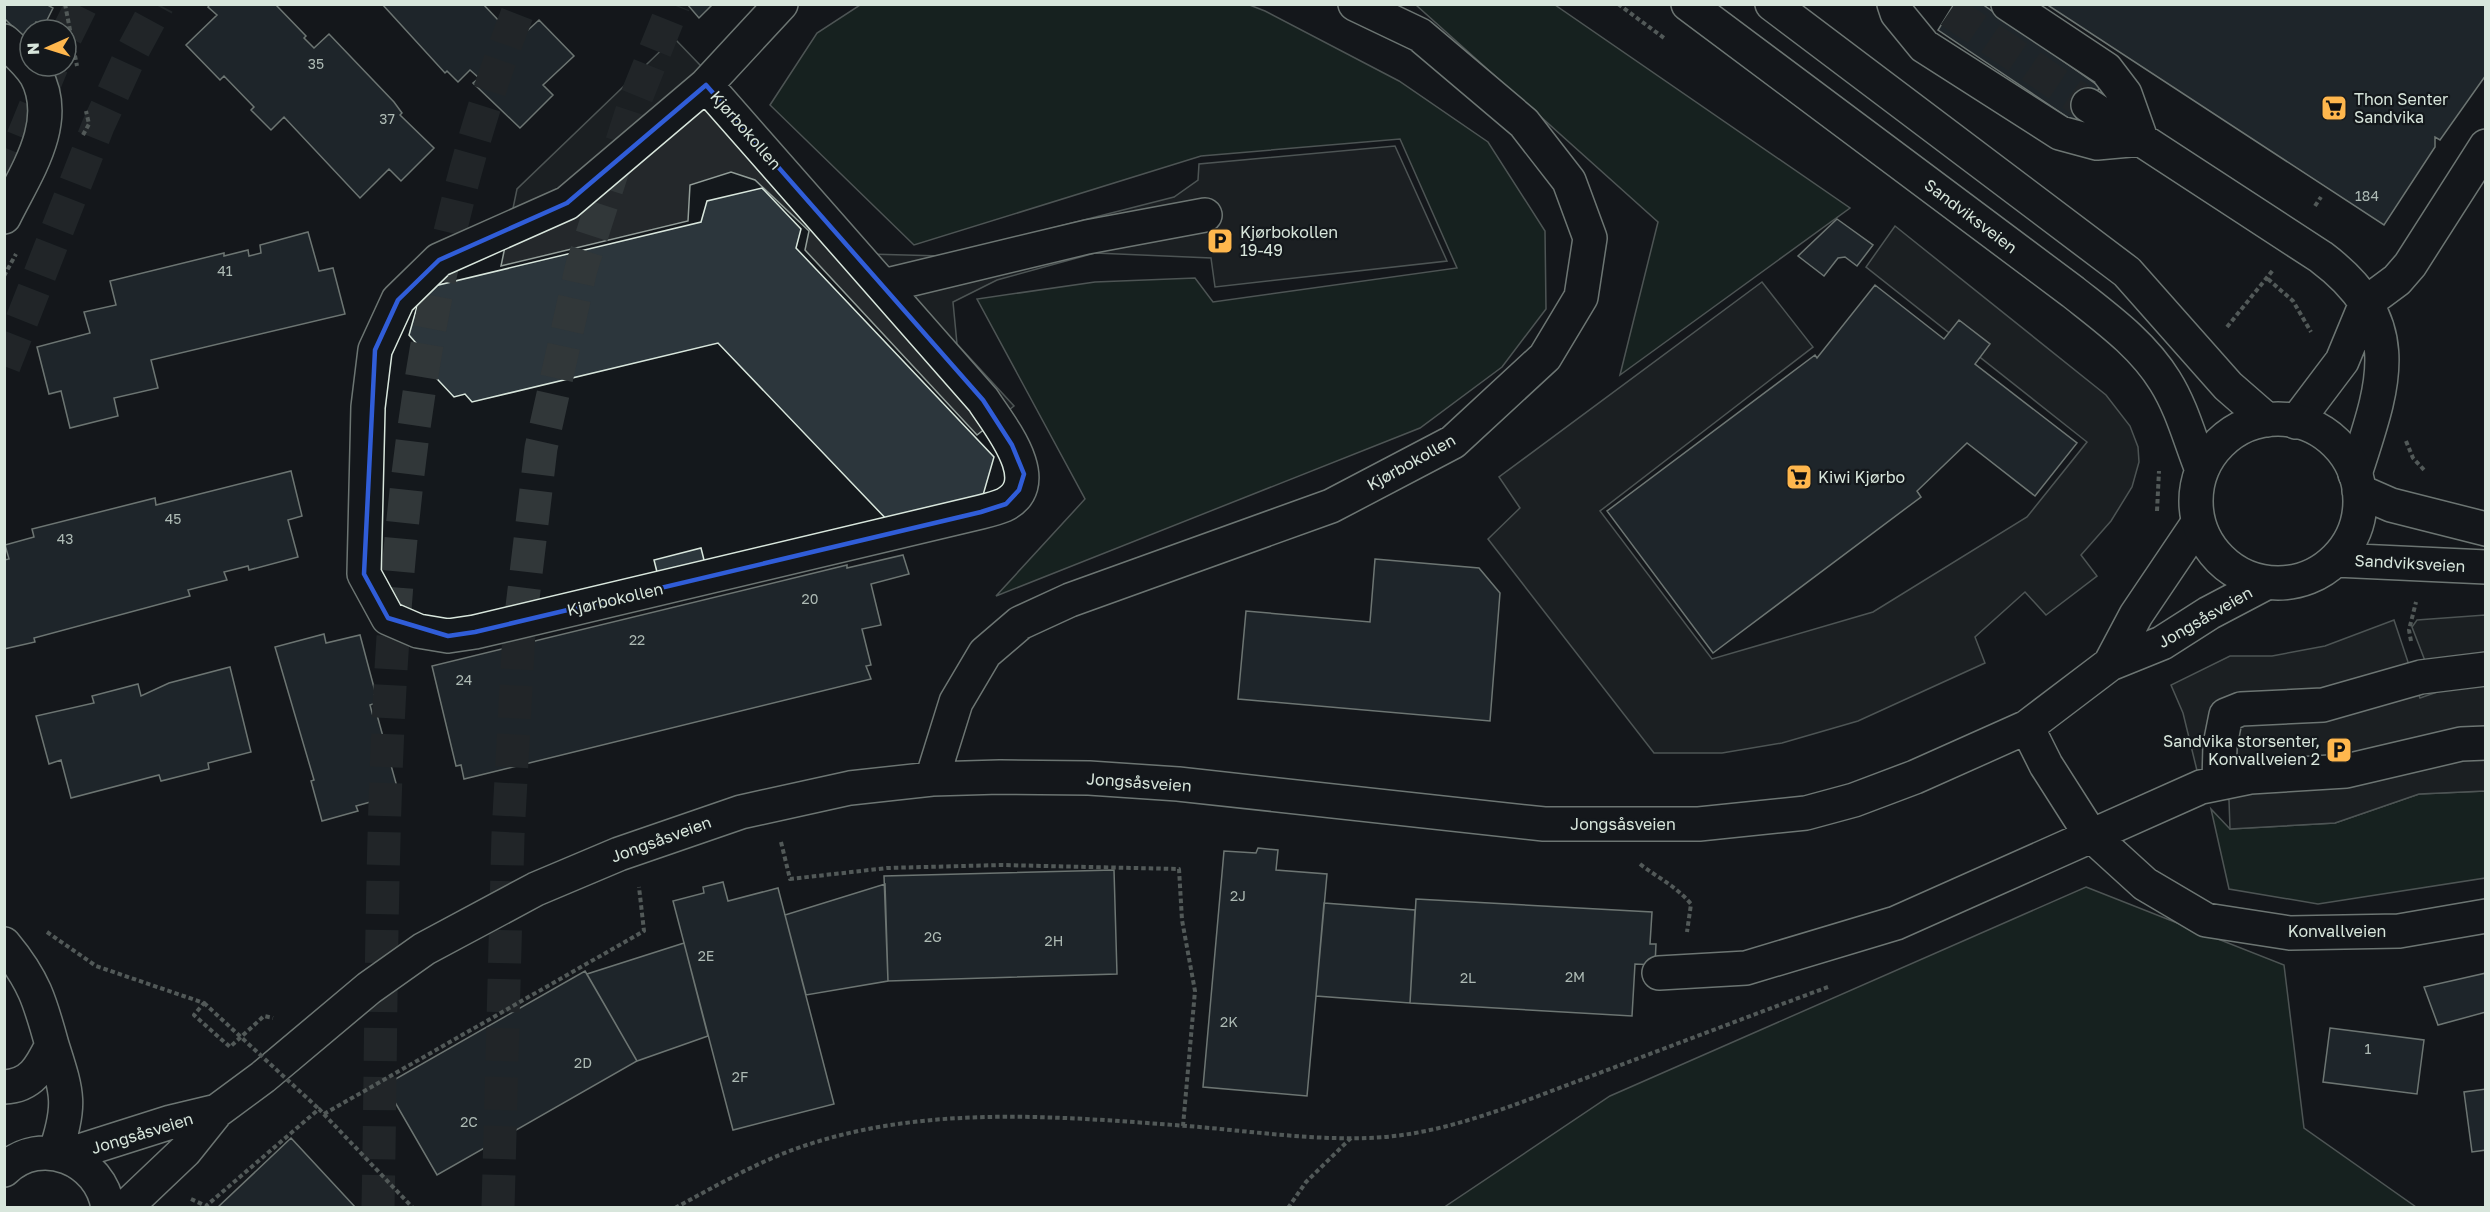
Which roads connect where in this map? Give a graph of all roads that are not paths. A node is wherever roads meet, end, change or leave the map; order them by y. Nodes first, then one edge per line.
1 (781, 4) edge
2 (1355, 4) edge
3 (1688, 4) edge
4 (1772, 4) edge
5 (1894, 4) edge
6 (2008, 4) edge
7 (4, 41) edge
8 (705, 85) junction
9 (2088, 105) tunnel mouth
10 (2141, 139) junction
11 (2486, 146) edge
12 (1205, 215) dead end
13 (4, 217) edge
14 (884, 286) junction
15 (2366, 303) junction
16 (2282, 421) junction
17 (2202, 470) junction
18 (2357, 483) junction
19 (2199, 523) junction
20 (2486, 529) edge
21 (2335, 560) junction
22 (2486, 567) edge
23 (2266, 583) junction
24 (2110, 664) junction
25 (2486, 669) edge
26 (2027, 727) junction
27 (2486, 743) edge
28 (932, 779) junction
29 (2219, 783) junction
30 (2090, 834) junction
31 (2486, 916) edge
32 (4, 944) edge
33 (1671, 972) road end
34 (52, 1045) junction
35 (4, 1087) edge
36 (217, 1111) junction
37 (61, 1154) junction
38 (11, 1159) edge
39 (108, 1208) edge
40 (125, 1208) edge

1 - 8 street, Kjørbokollen
2 - 28 street, Kjørbokollen
3 - 17 street, Sandviksveien
4 - 16 street
5 - 10 street
6 - 10 street
7 - 13 street
8 - 14 street, Kjørbokollen
8 - 14 street, Kjørbokollen
9 - 10 street
10 - 15 street
11 - 15 street
12 - 14 street
15 - 16 street
15 - 18 street
16 - 17 street
16 - 18 street
17 - 19 street
18 - 20 street
18 - 21 street
19 - 23 street
19 - 24 street, Jongsåsveien
21 - 22 street, Sandviksveien
21 - 23 street
23 - 24 street, Jongsåsveien
24 - 26 street, Jongsåsveien
25 - 29 street
26 - 28 street, Jongsåsveien
26 - 30 street, Konvallveien
27 - 29 street
28 - 36 street, Jongsåsveien
29 - 30 street
30 - 31 street, Konvallveien
30 - 33 street
32 - 34 street
34 - 35 street
34 - 37 street
36 - 37 street, Jongsåsveien
36 - 40 street, Jongsåsveien
37 - 38 street, Jongsåsveien
37 - 39 street

